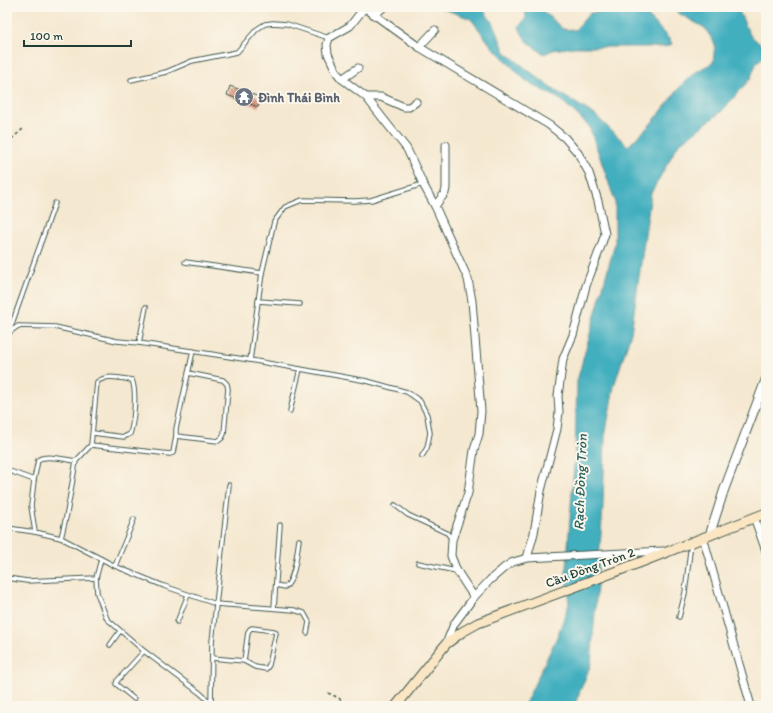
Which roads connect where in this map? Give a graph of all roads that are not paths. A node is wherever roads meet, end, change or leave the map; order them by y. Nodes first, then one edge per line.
1 (384, 7) edge
2 (365, 8) edge
3 (374, 16) junction
4 (435, 30) dead end
5 (329, 38) junction
6 (419, 47) junction
7 (358, 68) dead end
8 (342, 79) junction
9 (131, 80) dead end
10 (366, 97) junction
11 (416, 102) dead end
12 (446, 145) dead end
13 (422, 184) junction
14 (55, 203) dead end
15 (435, 206) junction
16 (185, 262) dead end
17 (262, 273) junction
18 (258, 301) junction
19 (300, 304) dead end
20 (146, 307) dead end
21 (8, 333) edge
22 (140, 343) junction
23 (193, 351) junction
24 (250, 360) junction
25 (300, 369) junction
26 (188, 373) junction
27 (766, 379) edge
28 (290, 411) dead end
29 (93, 433) junction
30 (176, 436) junction
31 (91, 445) junction
32 (422, 456) dead end
33 (76, 461) junction
34 (7, 470) edge
35 (34, 480) junction
36 (229, 485) dead end
37 (395, 505) dead end
38 (766, 513) edge
39 (754, 517) junction
40 (134, 519) dead end
41 (280, 525) dead end
42 (7, 528) edge
43 (36, 532) junction
44 (707, 536) junction
45 (60, 538) junction
46 (299, 540) dead end
47 (452, 540) junction
48 (691, 542) junction
49 (670, 551) junction
50 (766, 551) edge
51 (527, 558) junction
52 (101, 559) junction
53 (418, 563) dead end
54 (115, 566) junction
55 (457, 571) junction
56 (7, 578) edge
57 (96, 578) junction
58 (276, 585) junction
59 (188, 595) junction
60 (474, 597) junction
61 (216, 604) junction
62 (274, 608) junction
63 (679, 617) dead end
64 (177, 622) dead end
65 (120, 631) junction
66 (307, 633) dead end
67 (446, 644) junction
68 (110, 645) dead end
69 (144, 651) junction
70 (212, 658) junction
71 (244, 661) junction
72 (134, 699) dead end
73 (211, 705) edge
74 (396, 706) edge
75 (751, 706) edge

1 - 3 street
2 - 3 street
2 - 5 street
3 - 6 street
4 - 6 street
5 - 8 street
5 - 9 lane
6 - 51 street
7 - 8 street
8 - 10 street
10 - 11 street
10 - 13 street
12 - 15 street
13 - 15 street
13 - 17 lane
14 - 21 lane
15 - 47 street
16 - 17 lane
17 - 18 lane
18 - 19 lane
18 - 24 lane
20 - 22 lane
21 - 22 lane
22 - 23 lane
23 - 24 lane
23 - 26 lane
24 - 25 lane
25 - 28 lane
25 - 32 lane
26 - 30 lane
26 - 30 lane
27 - 44 street
29 - 29 lane
29 - 31 lane
30 - 31 lane
31 - 33 lane
33 - 35 lane
33 - 45 lane
34 - 35 lane
35 - 43 lane
36 - 61 lane
37 - 47 lane
38 - 39 main road, Cầu Đồng Tròn 2
39 - 44 main road, Cầu Đồng Tròn 2
39 - 50 street
40 - 54 lane
41 - 58 lane
42 - 43 lane
43 - 45 lane
44 - 48 main road, Cầu Đồng Tròn 2
44 - 75 street
45 - 52 lane
46 - 58 lane
47 - 55 street
48 - 49 main road, Cầu Đồng Tròn 2
48 - 63 lane
49 - 51 street
49 - 67 main road, Cầu Đồng Tròn 2
51 - 60 street
52 - 54 lane
52 - 57 lane
53 - 55 lane
54 - 59 lane
55 - 60 street
56 - 57 lane
57 - 65 lane
58 - 62 lane
59 - 61 lane
59 - 64 lane
60 - 67 street
61 - 62 lane
61 - 70 lane
62 - 66 lane
65 - 68 lane
65 - 69 lane
67 - 74 main road, Cầu Đồng Tròn 2
69 - 72 lane
69 - 73 lane
70 - 71 lane
70 - 73 lane
71 - 71 lane

